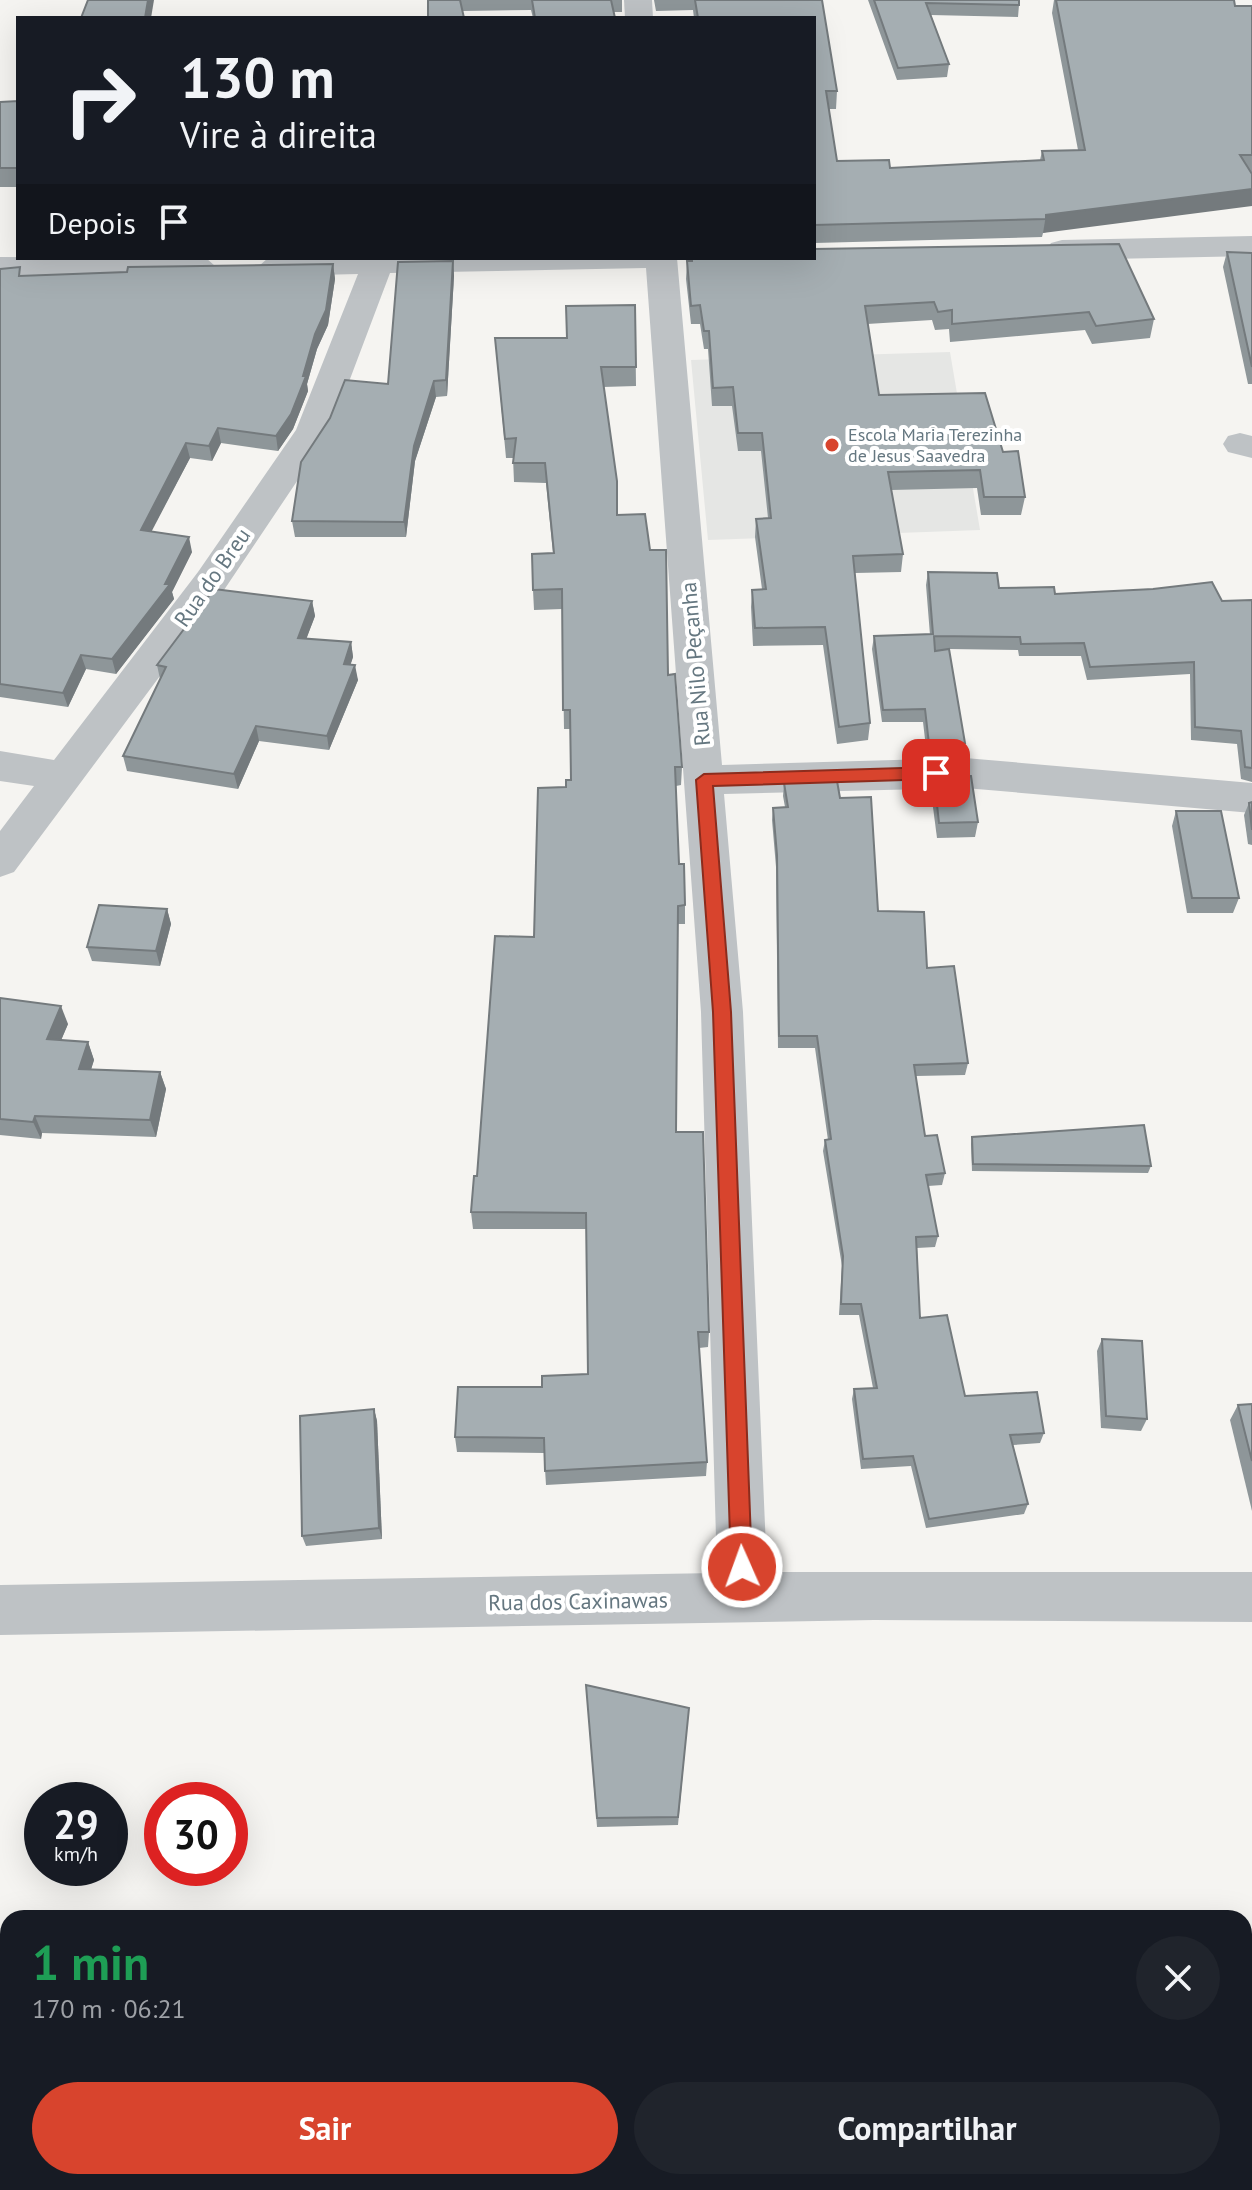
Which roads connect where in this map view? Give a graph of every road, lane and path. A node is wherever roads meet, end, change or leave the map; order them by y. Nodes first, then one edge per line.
1 (1252, 246) edge
2 (1033, 250) edge
3 (581, 260) edge
4 (661, 260) edge
5 (19, 264) edge
6 (377, 266) junction
7 (0, 766) edge
8 (65, 777) junction
9 (704, 780) junction
10 (1252, 798) edge
11 (0, 861) edge
12 (1252, 1597) edge
13 (743, 1598) junction
14 (0, 1610) edge

1 - 2 street
3 - 6 street
4 - 9 street, Rua Nilo Peçanha
5 - 6 street
6 - 8 street, Rua do Breu
7 - 8 street
8 - 11 street, Rua do Breu
9 - 10 street
9 - 13 street, Rua Nilo Peçanha
12 - 13 street, Rua dos Caxinawas
13 - 14 street, Rua dos Caxinawas

